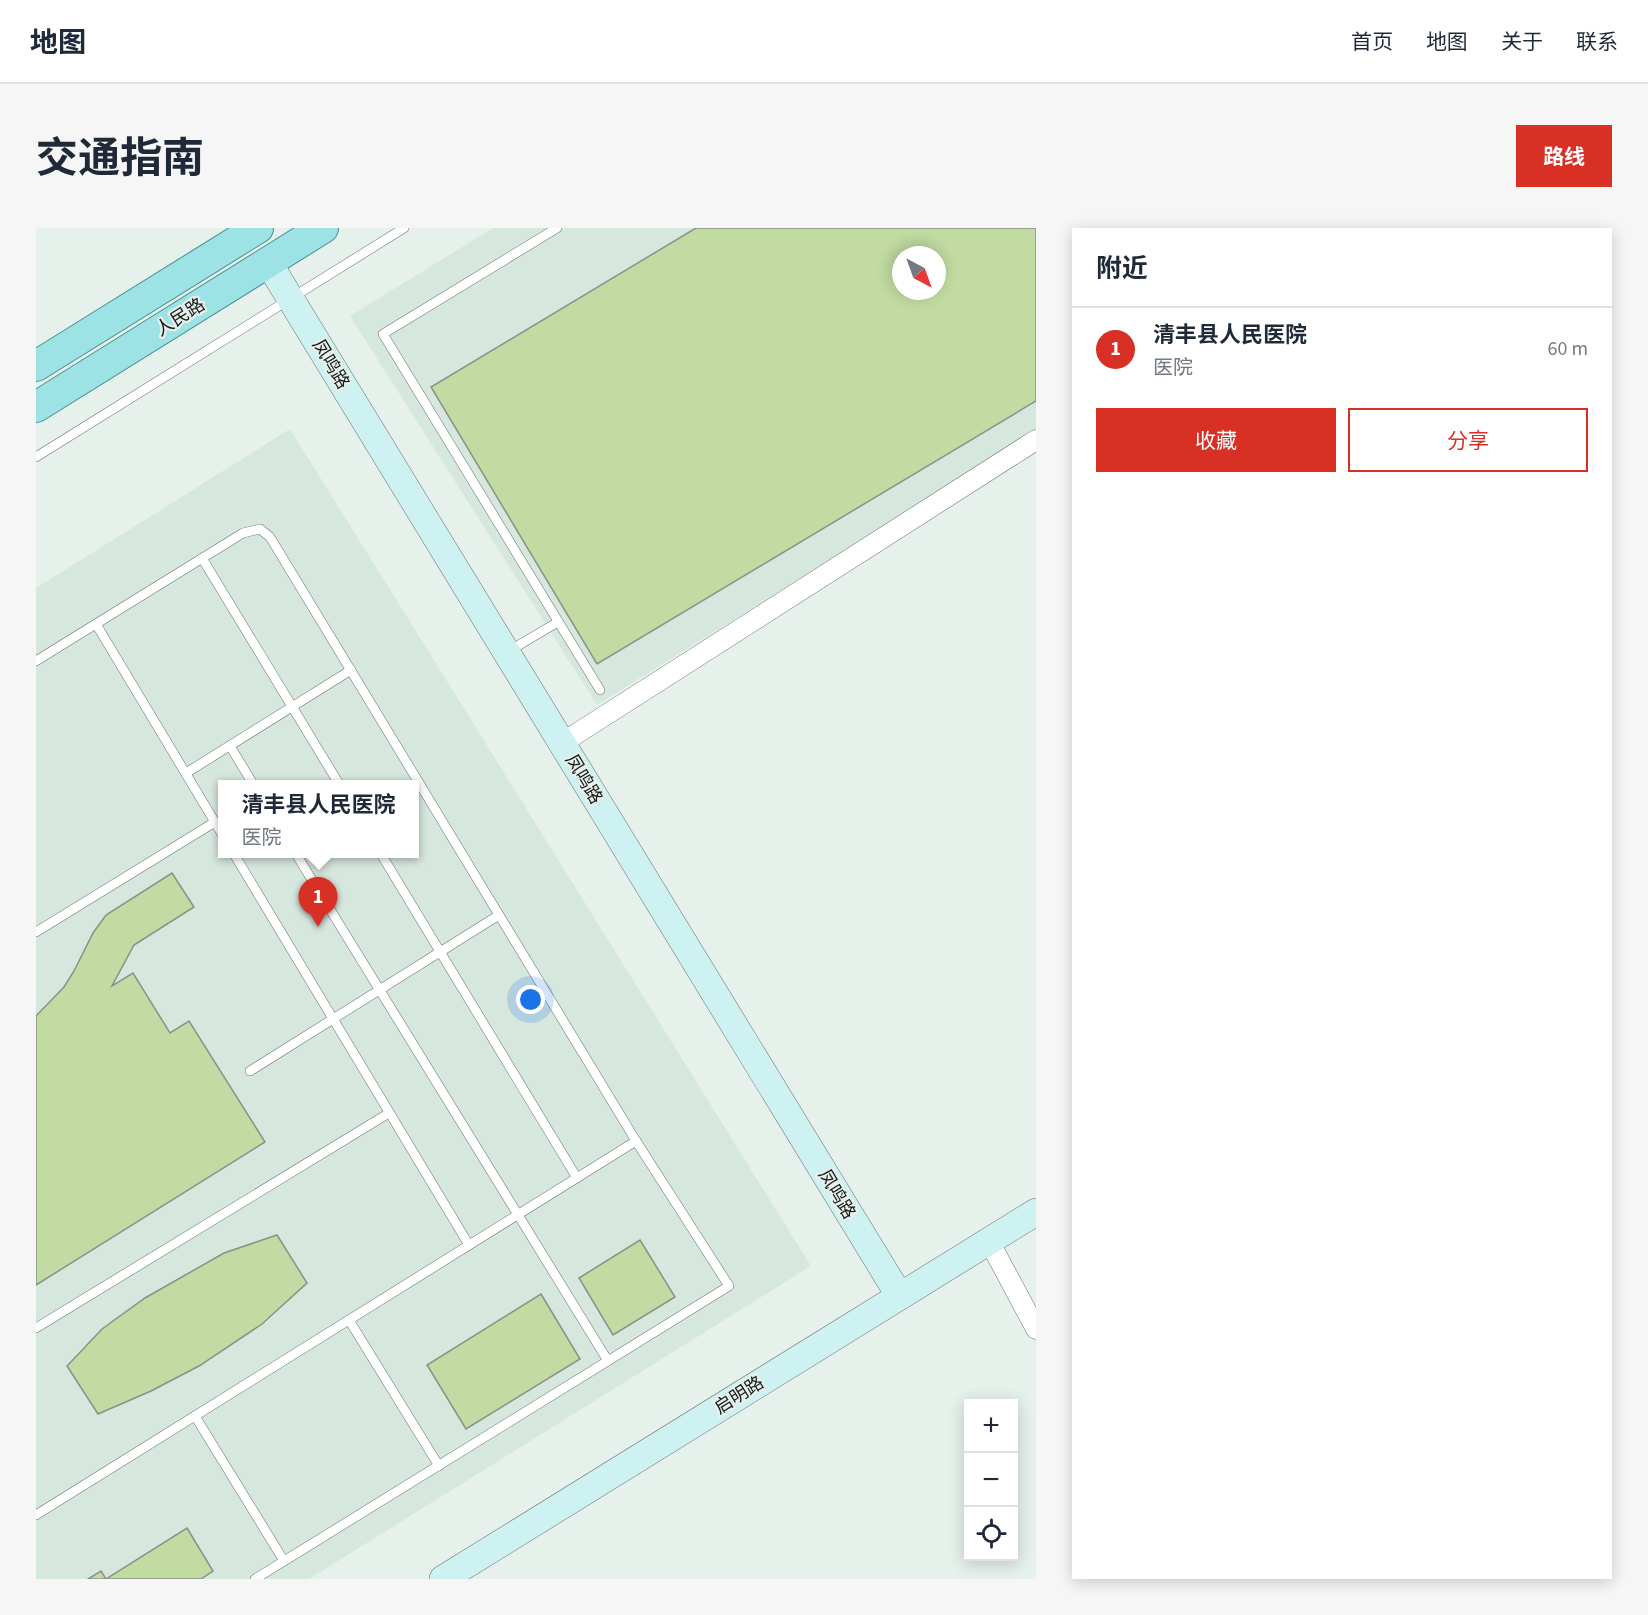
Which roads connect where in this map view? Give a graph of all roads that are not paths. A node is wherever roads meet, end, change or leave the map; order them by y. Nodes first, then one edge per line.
1 (323, 228) edge
2 (404, 228) edge
3 (557, 228) edge
4 (245, 231) edge
5 (268, 262) junction
6 (291, 298) junction
7 (36, 366) edge
8 (36, 406) edge
9 (1036, 440) edge
10 (36, 457) edge
11 (202, 558) junction
12 (558, 621) junction
13 (96, 624) junction
14 (507, 652) junction
15 (36, 661) edge
16 (351, 670) junction
17 (600, 690) dead end
18 (292, 707) junction
19 (562, 743) junction
20 (230, 746) junction
21 (186, 773) junction
22 (251, 780) edge
23 (337, 780) edge
24 (417, 780) edge
25 (419, 783) edge
26 (215, 822) junction
27 (218, 827) edge
28 (236, 858) edge
29 (298, 858) edge
30 (383, 858) edge
31 (499, 915) junction
32 (36, 932) edge
33 (440, 952) junction
34 (380, 990) junction
35 (333, 1019) junction
36 (250, 1071) dead end
37 (389, 1113) junction
38 (636, 1141) junction
39 (577, 1178) junction
40 (1036, 1212) edge
41 (518, 1214) junction
42 (989, 1241) junction
43 (469, 1245) junction
44 (899, 1295) junction
45 (349, 1320) junction
46 (36, 1328) edge
47 (1036, 1329) edge
48 (608, 1361) junction
49 (195, 1416) junction
50 (439, 1466) junction
51 (36, 1515) edge
52 (284, 1561) junction
53 (255, 1579) edge
54 (443, 1579) edge

1 - 5 main road, 人民路
2 - 6 lane
3 - 12 lane
4 - 7 main road, 人民路
5 - 6 street, 凤鸣路
5 - 8 main road, 人民路
6 - 10 lane
6 - 14 street, 凤鸣路
9 - 19 street
11 - 13 lane
11 - 16 lane
11 - 18 lane
12 - 14 lane
12 - 17 lane
13 - 15 lane
13 - 21 lane
14 - 19 street, 凤鸣路
16 - 18 lane
16 - 24 lane
18 - 20 lane
18 - 23 lane
19 - 44 street, 凤鸣路
20 - 21 lane
20 - 22 lane
21 - 26 lane
25 - 31 lane
26 - 27 lane
26 - 32 lane
28 - 35 lane
29 - 34 lane
30 - 33 lane
31 - 33 lane
31 - 38 lane
33 - 34 lane
33 - 39 lane
34 - 35 lane
34 - 41 lane
35 - 36 lane
35 - 37 lane
37 - 43 lane
37 - 46 lane
38 - 39 lane
38 - 48 lane
39 - 41 lane
40 - 42 street, 启明路
41 - 43 lane
41 - 48 lane
42 - 44 street, 启明路
42 - 47 street
43 - 45 lane
44 - 54 street, 启明路
45 - 49 lane
45 - 50 lane
48 - 50 lane
49 - 51 lane
49 - 52 lane
50 - 52 lane
52 - 53 lane

